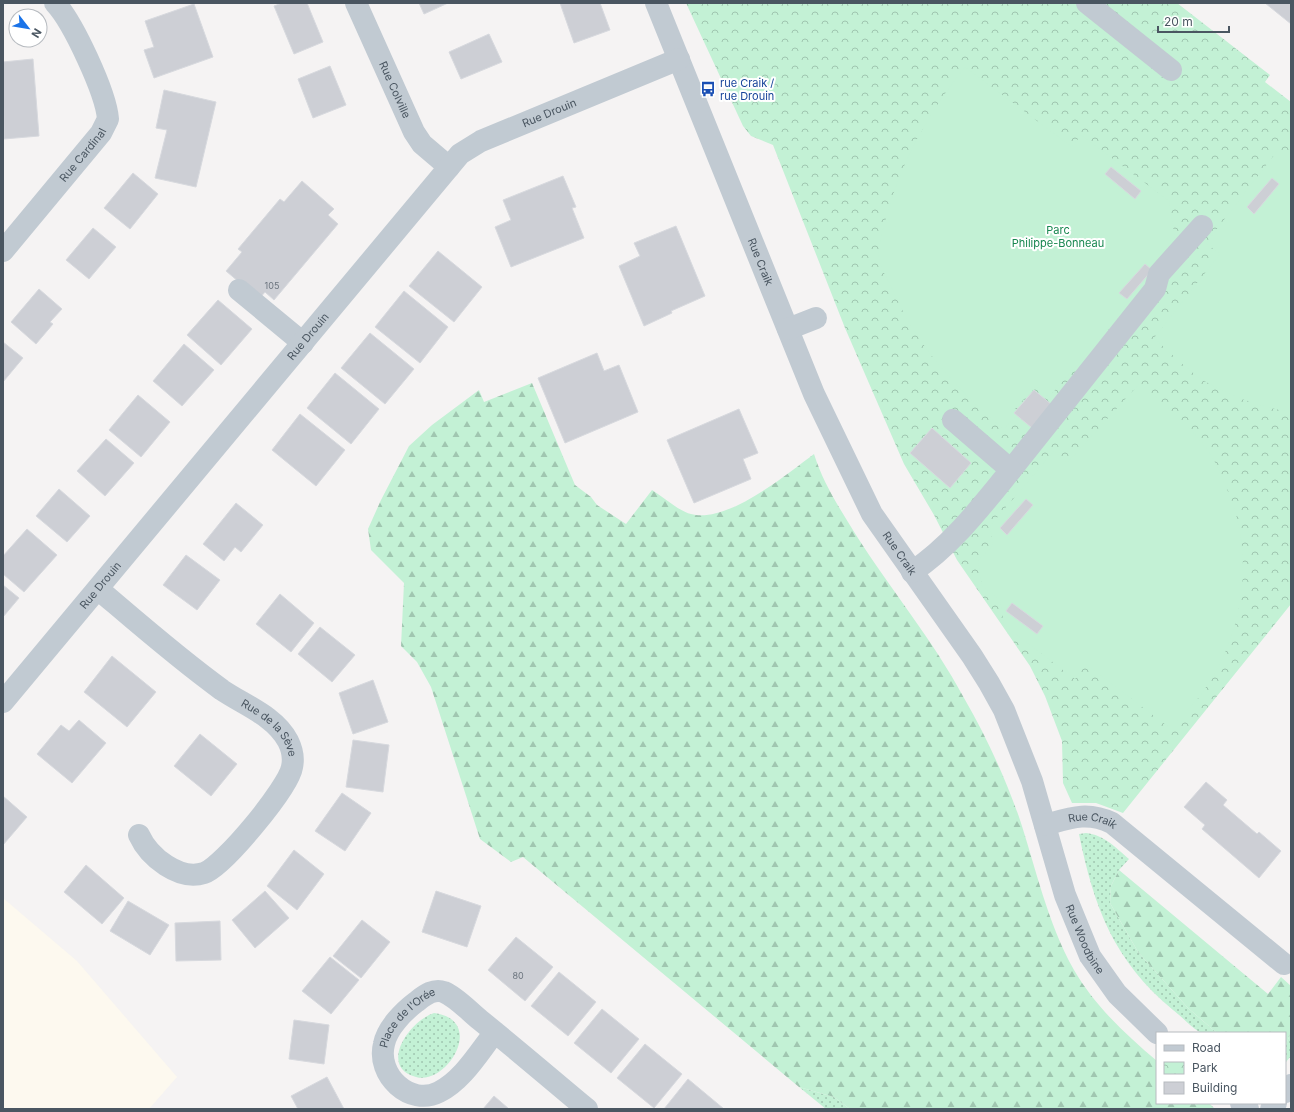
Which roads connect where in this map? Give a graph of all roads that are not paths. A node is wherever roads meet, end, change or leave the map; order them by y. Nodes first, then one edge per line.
1 (55, 3) edge
2 (356, 3) edge
3 (656, 3) edge
4 (1087, 3) edge
5 (679, 59) junction
6 (1171, 70) dead end
7 (448, 167) junction
8 (1202, 226) dead end
9 (3, 251) edge
10 (239, 290) dead end
11 (816, 318) dead end
12 (788, 329) junction
13 (303, 343) junction
14 (953, 420) dead end
15 (1011, 470) junction
16 (912, 572) junction
17 (98, 589) junction
18 (3, 702) edge
19 (1045, 825) junction
20 (139, 835) dead end
21 (1284, 964) dead end
22 (495, 1032) junction
23 (1156, 1032) edge
24 (587, 1109) edge

1 - 9 street, Rue Cardinal
2 - 7 street, Rue Colville
3 - 5 street, Rue Craik
4 - 6 street
5 - 7 street, Rue Drouin
5 - 12 street, Rue Craik
7 - 13 street, Rue Drouin
8 - 15 street
10 - 13 street
11 - 12 street
12 - 16 street, Rue Craik
13 - 17 street, Rue Drouin
14 - 15 street
15 - 16 street
16 - 19 street, Rue Craik
17 - 18 street, Rue Drouin
17 - 20 street, Rue de la Sève
19 - 21 street, Rue Craik
19 - 23 street, Rue Woodbine
22 - 22 street, Place de l'Orée
22 - 24 street, Place de l'Orée

